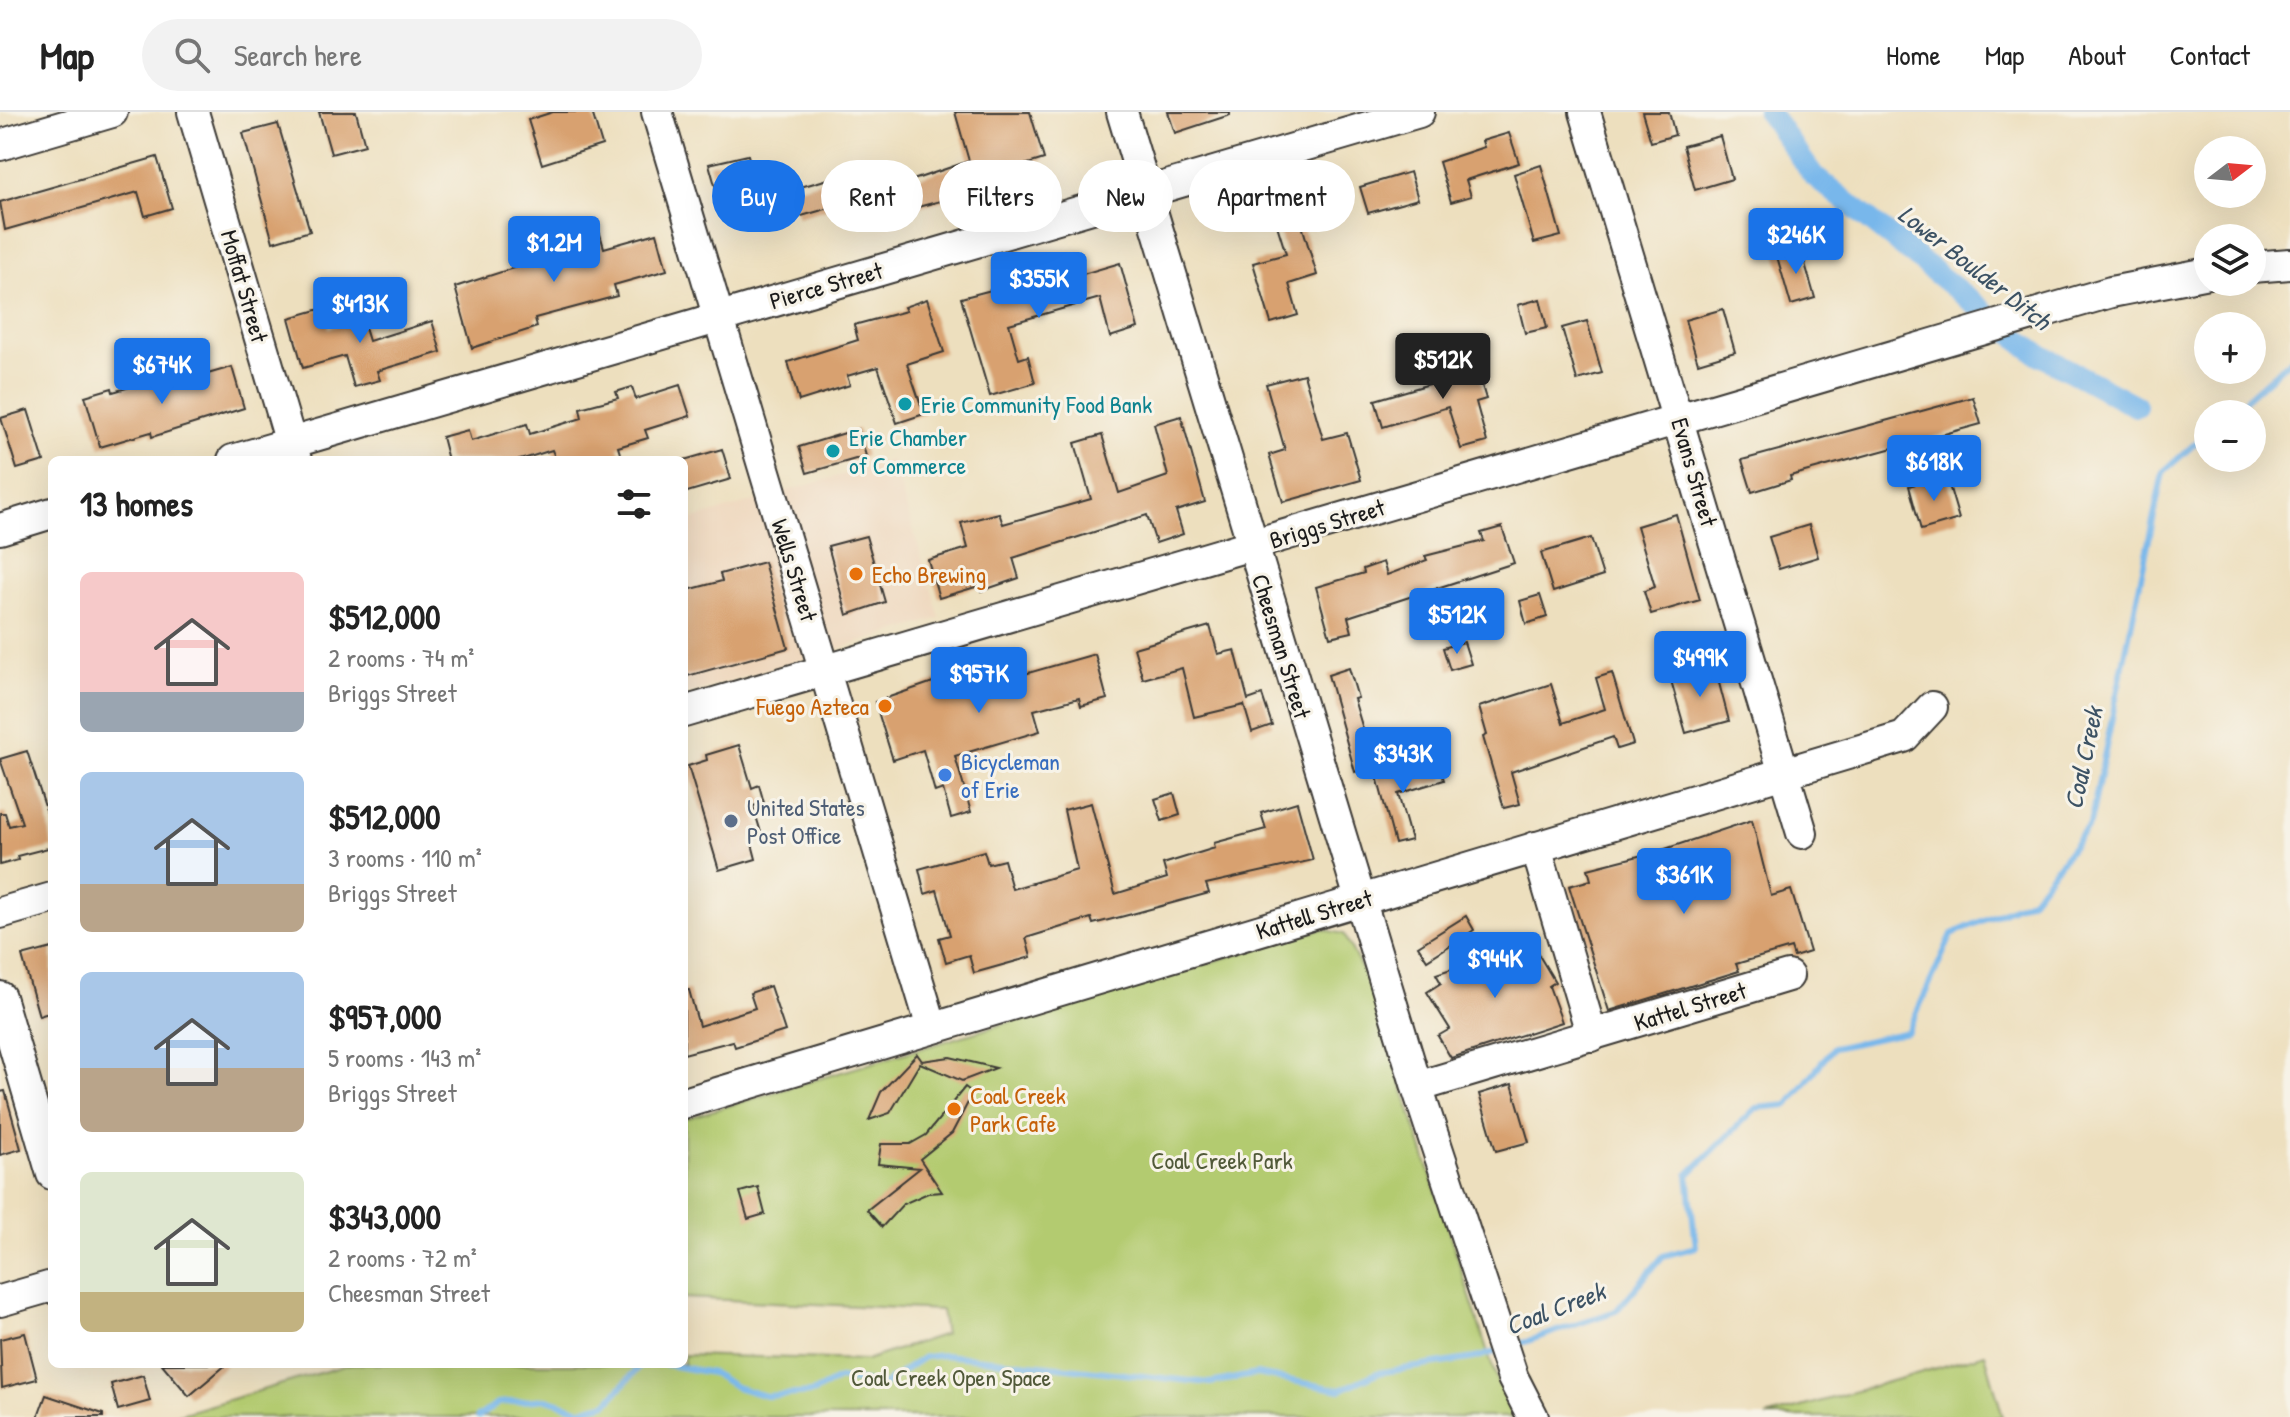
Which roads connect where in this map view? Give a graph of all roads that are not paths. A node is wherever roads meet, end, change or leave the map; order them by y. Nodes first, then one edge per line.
1 (112, 112) edge
2 (193, 112) edge
3 (657, 112) edge
4 (1122, 112) edge
5 (1419, 112) edge
6 (1585, 112) edge
7 (0, 145) edge
8 (1137, 160) edge
9 (1173, 183) edge
10 (1078, 211) edge
11 (1158, 232) edge
12 (2290, 264) edge
13 (2266, 266) edge
14 (2194, 276) edge
15 (719, 317) junction
16 (1679, 420) junction
17 (293, 451) edge
18 (260, 456) edge
19 (48, 514) edge
20 (0, 529) edge
21 (1252, 546) junction
22 (824, 671) junction
23 (1932, 707) dead end
24 (688, 711) edge
25 (1784, 774) junction
26 (1802, 833) dead end
27 (1536, 847) junction
28 (48, 899) edge
29 (1360, 900) junction
30 (0, 913) edge
31 (1788, 976) dead end
32 (0, 997) edge
33 (932, 1028) junction
34 (1592, 1036) junction
35 (1417, 1087) junction
36 (688, 1102) edge
37 (48, 1160) edge
38 (48, 1287) edge
39 (0, 1301) edge
40 (1533, 1417) edge

1 - 7 street
2 - 17 street, Moffat Street
3 - 15 street, Wells Street
4 - 8 street, Cheesman Street
5 - 9 street, Pierce Street
6 - 16 street, Evans Street
10 - 15 street, Pierce Street
11 - 21 street, Cheesman Street
12 - 13 street
14 - 16 street, Briggs Street
15 - 17 street, Pierce Street
15 - 22 street, Wells Street
16 - 21 street, Briggs Street
16 - 25 street, Evans Street
17 - 18 street, Pierce Street
19 - 20 street
21 - 22 street, Briggs Street
21 - 29 street, Cheesman Street
22 - 24 street, Briggs Street
22 - 33 street, Wells Street
23 - 25 street, Kattell Street
25 - 26 street, Evans Street
25 - 27 street, Kattell Street
27 - 29 street, Kattell Street
27 - 34 street
28 - 30 street
29 - 33 street, Kattell Street
29 - 35 street, Cheesman Street
31 - 34 street, Kattel Street
32 - 37 street
33 - 36 street, Kattell Street
34 - 35 street, Kattel Street
35 - 40 street, Cheesman Street
38 - 39 street

